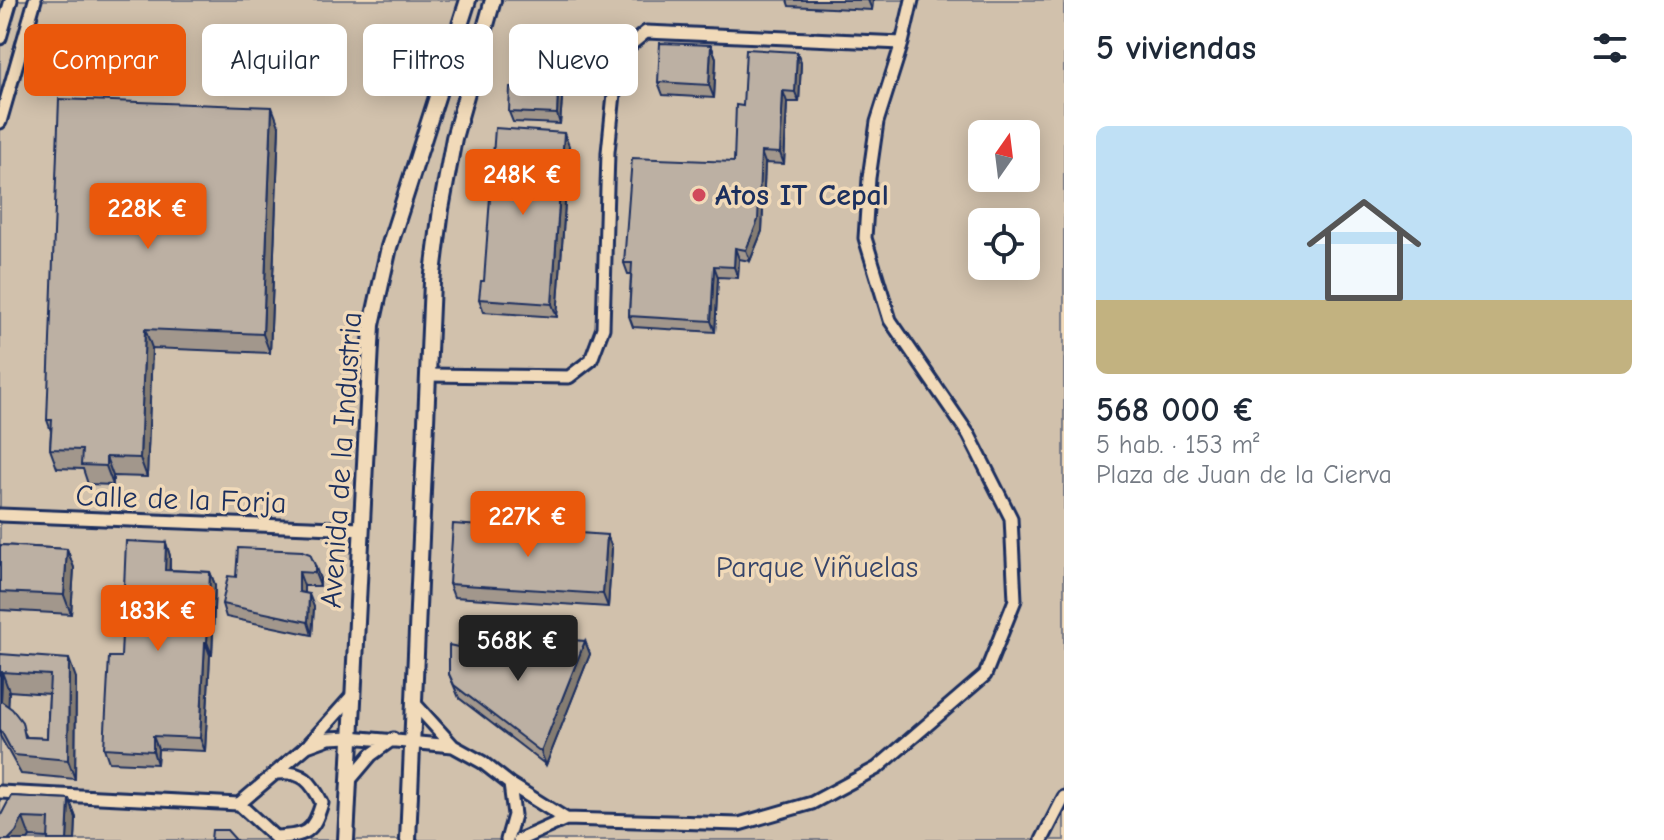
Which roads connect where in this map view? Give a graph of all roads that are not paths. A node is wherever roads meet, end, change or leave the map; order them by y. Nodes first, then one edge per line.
1 (11, 0) edge
2 (35, 0) edge
3 (468, 0) edge
4 (493, 0) edge
5 (912, 0) edge
6 (0, 38) edge
7 (902, 43) junction
8 (0, 122) edge
9 (428, 375) junction
10 (0, 515) edge
11 (361, 529) junction
12 (352, 696) junction
13 (416, 705) junction
14 (350, 737) junction
15 (393, 739) junction
16 (414, 742) junction
17 (307, 746) junction
18 (453, 746) junction
19 (277, 773) junction
20 (349, 781) junction
21 (510, 784) junction
22 (0, 792) edge
23 (1064, 797) edge
24 (239, 804) junction
25 (566, 819) junction
26 (276, 839) edge
27 (346, 840) edge
28 (408, 840) edge
29 (507, 840) edge
30 (519, 840) edge
31 (1042, 840) edge

1 - 6 street
2 - 8 street
3 - 11 street, Avenida de la Industria
4 - 9 street
5 - 7 street
7 - 9 street
7 - 25 street
9 - 13 street
10 - 11 street, Calle de la Forja
11 - 12 street, Avenida de la Industria
12 - 14 street, Avenida de la Industria
12 - 17 street
13 - 16 street
13 - 18 street
14 - 15 street
14 - 17 street
14 - 20 street, Avenida de la Industria
15 - 16 street
15 - 20 street
16 - 18 street
16 - 28 street
17 - 19 street
18 - 21 street
19 - 24 street
19 - 26 street
20 - 27 street, Avenida de la Industria
21 - 25 street
21 - 29 street
22 - 24 street
23 - 31 street
24 - 26 street
25 - 30 street

